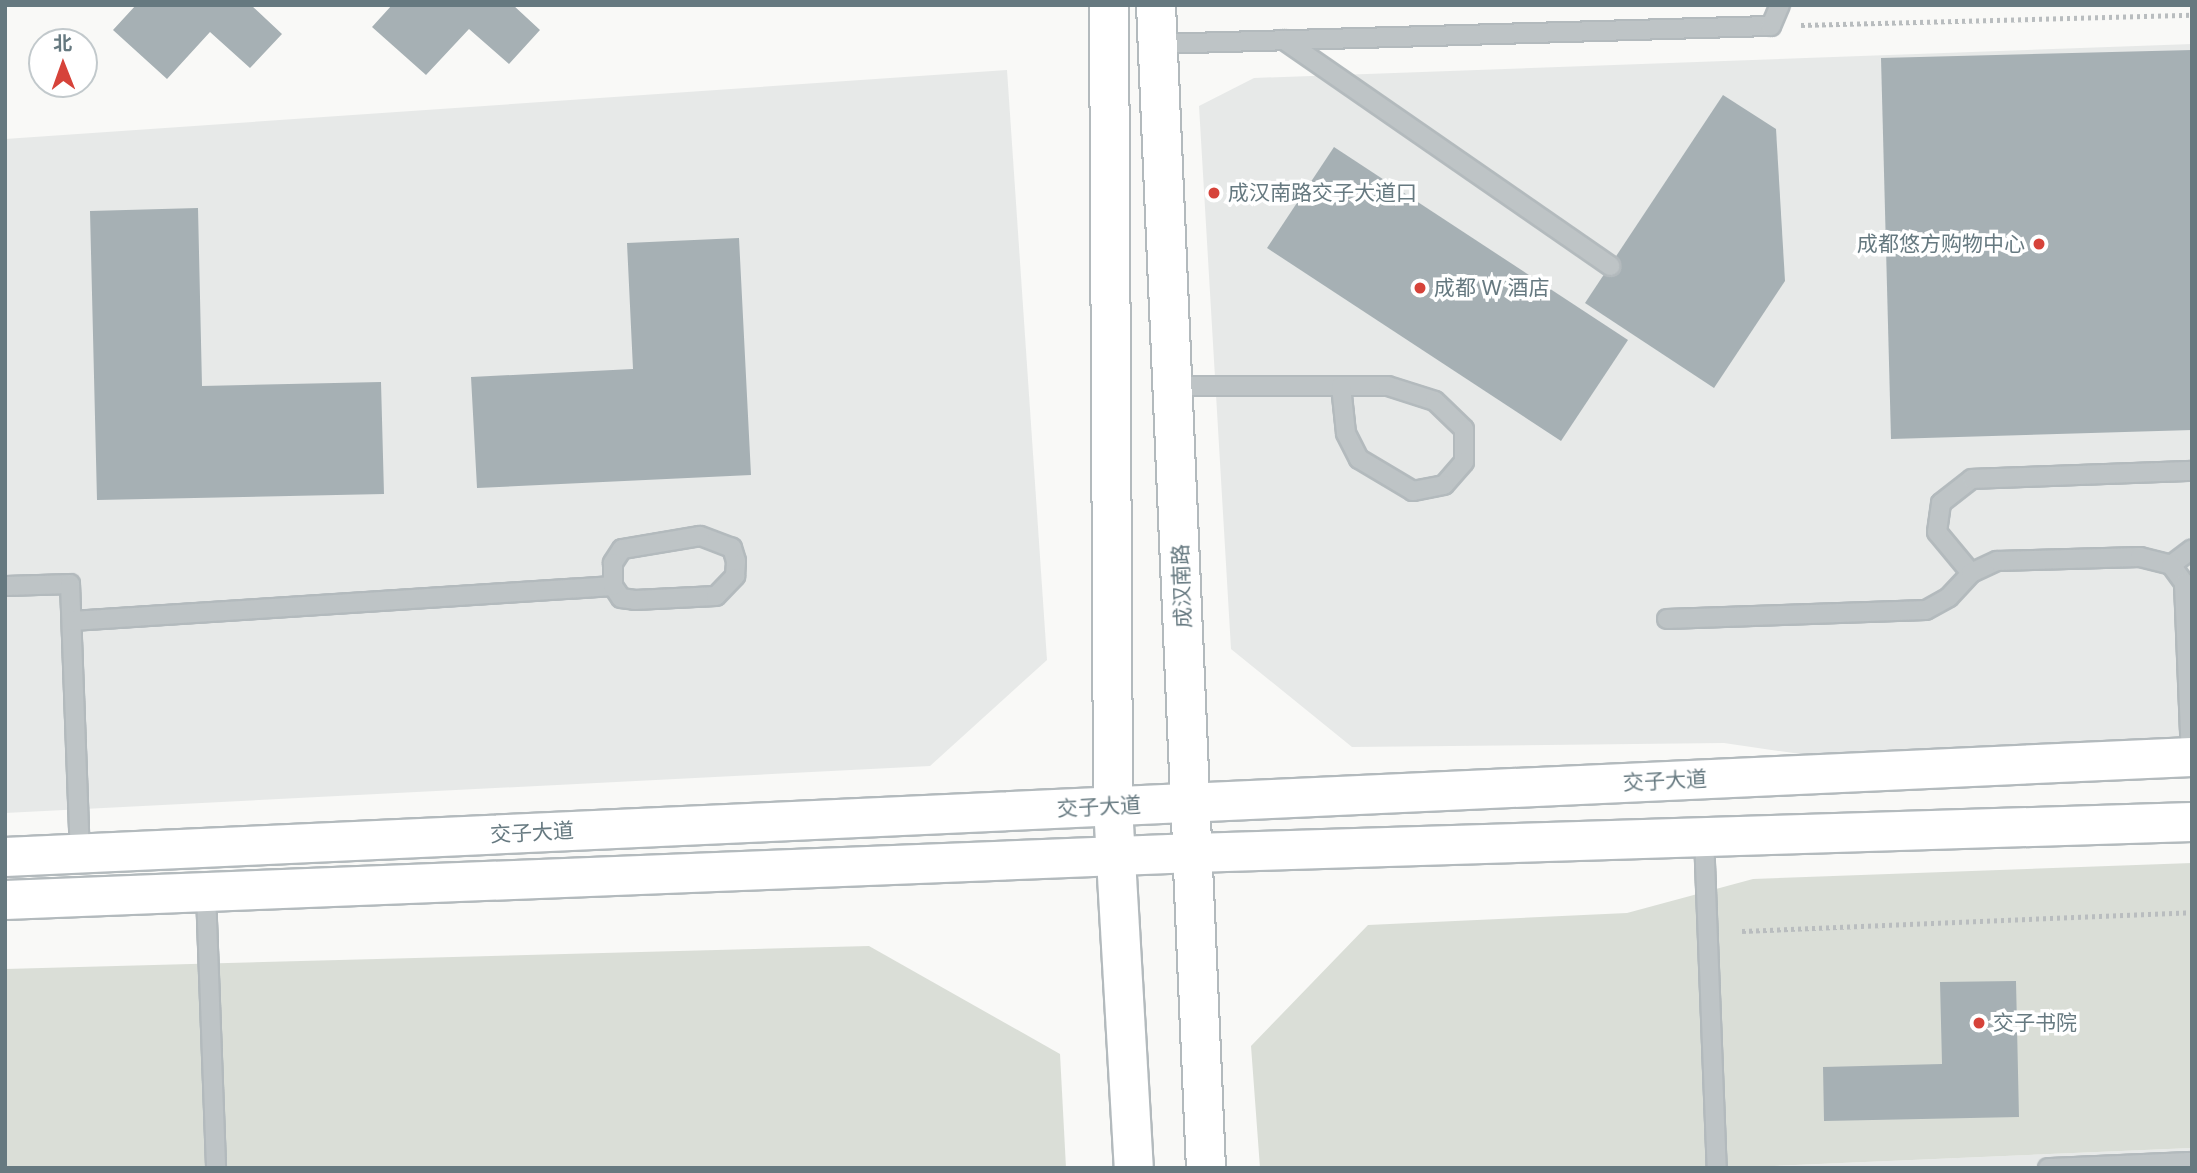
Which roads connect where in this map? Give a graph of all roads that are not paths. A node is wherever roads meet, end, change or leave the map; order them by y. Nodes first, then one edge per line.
1 (1109, 5) edge
2 (1156, 5) edge
3 (1780, 5) edge
4 (1284, 40) junction
5 (1156, 44) junction
6 (1610, 266) dead end
7 (1174, 386) junction
8 (1341, 386) junction
9 (2192, 471) edge
10 (2192, 549) edge
11 (2171, 565) junction
12 (1971, 573) junction
13 (5, 586) edge
14 (613, 586) junction
15 (1667, 619) dead end
16 (72, 621) junction
17 (2191, 757) edge
18 (1191, 803) junction
19 (1113, 807) junction
20 (2192, 822) edge
21 (1704, 837) junction
22 (80, 853) junction
23 (1194, 853) junction
24 (5, 857) edge
25 (1120, 858) junction
26 (206, 892) junction
27 (5, 900) edge
28 (2192, 1162) edge
29 (216, 1168) edge
30 (1134, 1168) edge
31 (1206, 1168) edge
32 (1717, 1168) edge
33 (2048, 1168) edge

1 - 19 main road
2 - 5 main road, 成汉南路
3 - 4 lane
4 - 5 lane
4 - 6 lane
5 - 7 main road, 成汉南路
7 - 8 lane
7 - 18 main road, 成汉南路
8 - 8 lane
9 - 12 lane
10 - 11 lane
11 - 12 lane
11 - 17 lane
12 - 15 lane
13 - 16 lane
14 - 14 lane
14 - 16 lane
16 - 22 lane
17 - 18 main road, 交子大道
18 - 19 main road, 交子大道
18 - 23 main road, 成汉南路
19 - 22 main road, 交子大道
19 - 25 main road
20 - 21 main road
21 - 23 main road
21 - 32 lane
22 - 24 main road, 交子大道
23 - 25 main road
23 - 31 main road, 成汉南路
25 - 26 main road
25 - 30 main road
26 - 27 main road
26 - 29 lane
28 - 33 lane

